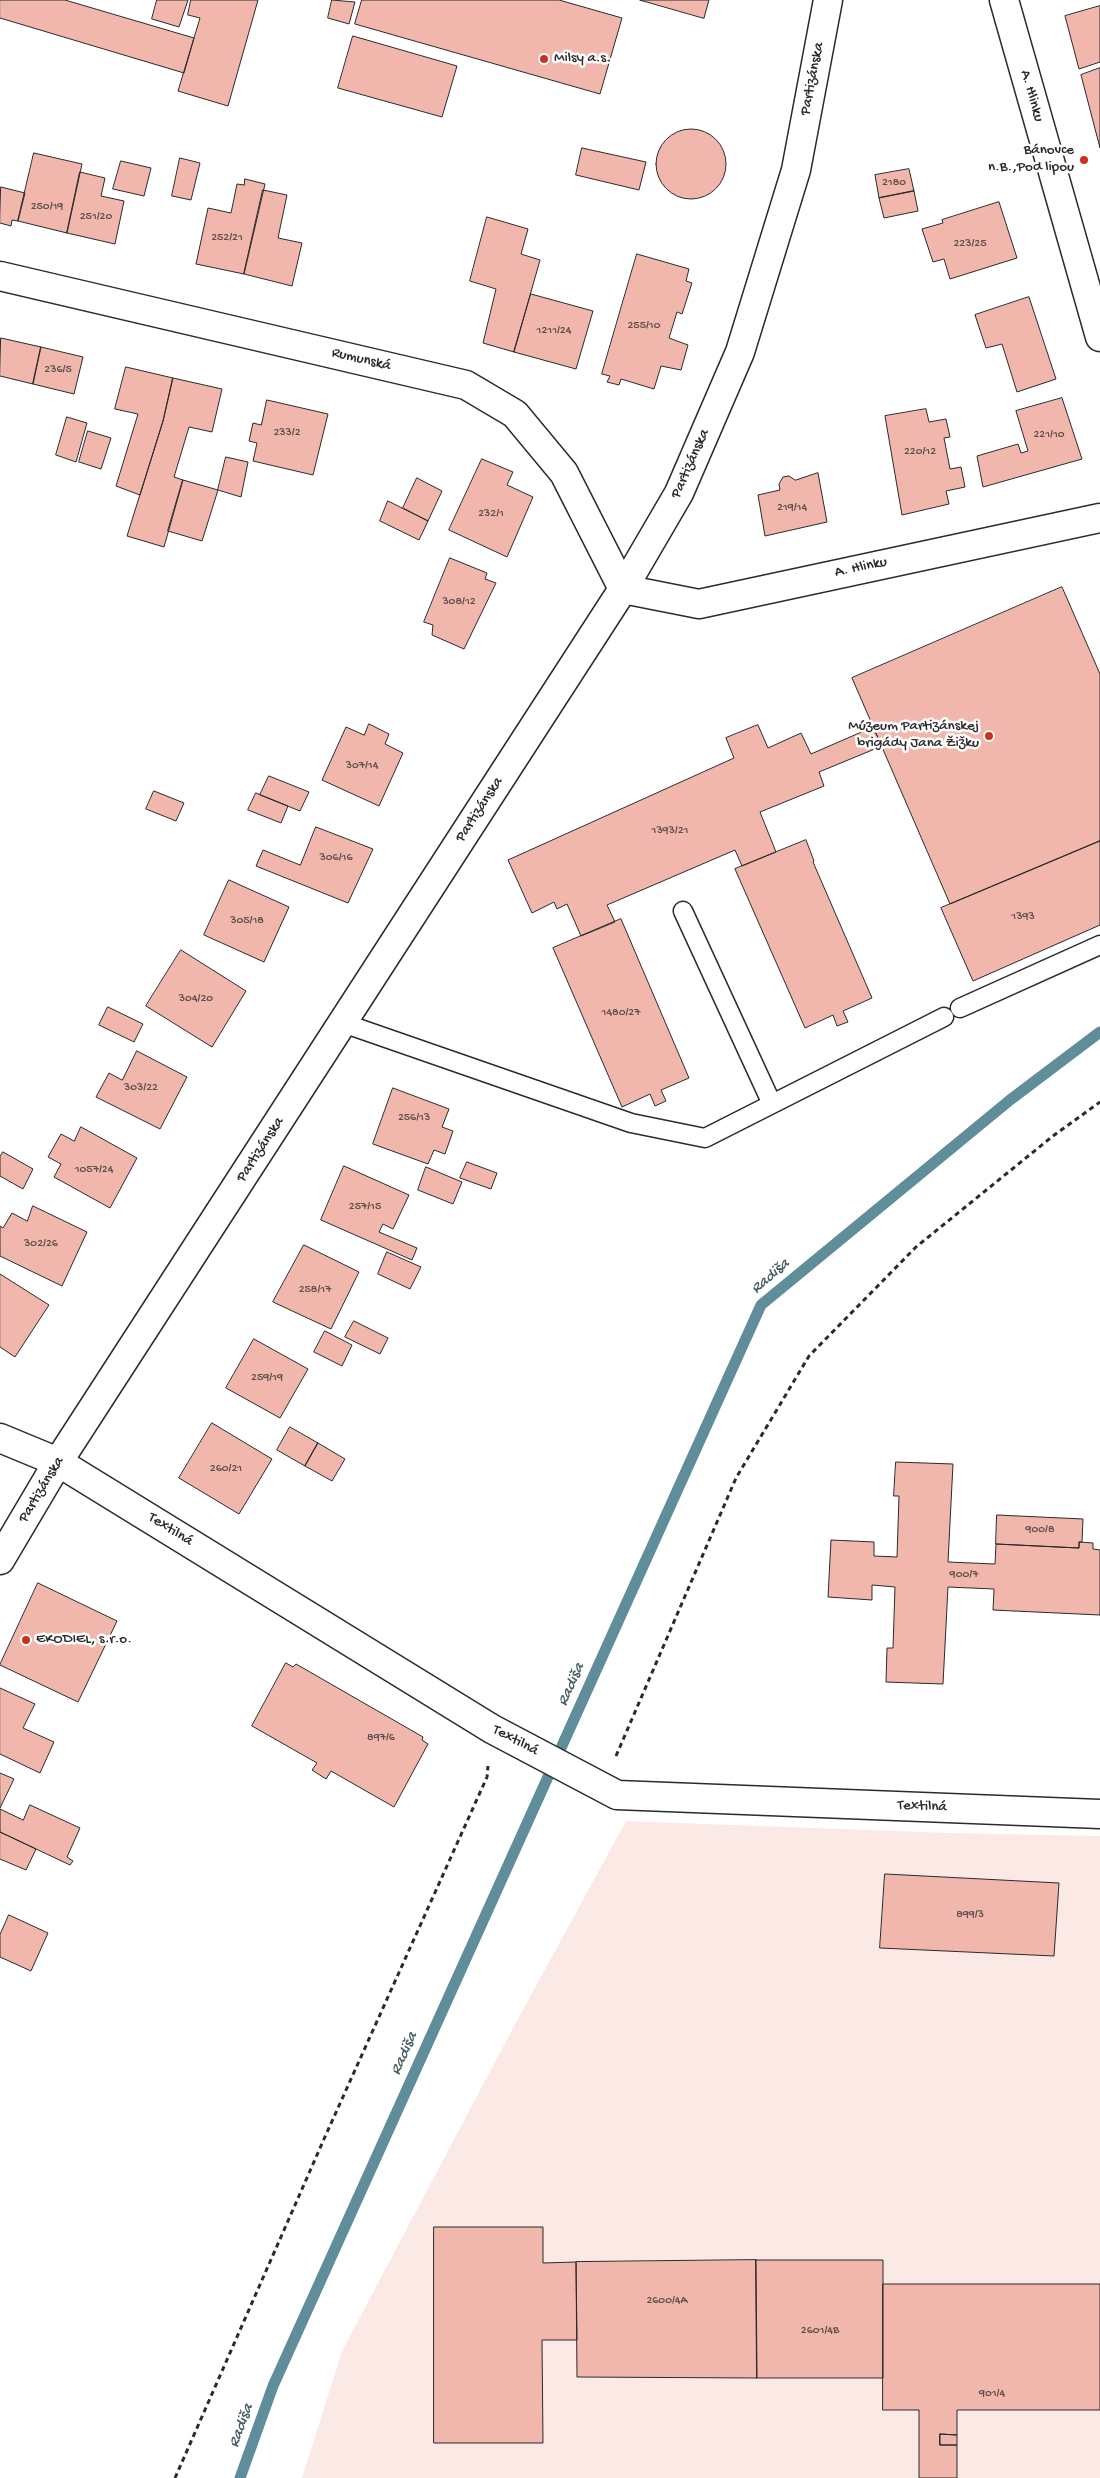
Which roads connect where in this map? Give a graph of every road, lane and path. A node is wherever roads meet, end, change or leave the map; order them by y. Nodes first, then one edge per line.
1 (828, 0) edge
2 (1004, 0) edge
3 (0, 276) edge
4 (1100, 337) edge
5 (1100, 518) edge
6 (622, 589) junction
7 (683, 912) dead end
8 (1100, 945) edge
9 (960, 1008) dead end
10 (944, 1017) dead end
11 (343, 1023) junction
12 (1100, 1102) edge
13 (772, 1104) junction
14 (0, 1438) edge
15 (58, 1462) junction
16 (0, 1560) edge
17 (492, 1728) junction
18 (610, 1791) junction
19 (1100, 1814) edge
20 (175, 2478) edge

1 - 6 street, Partizánska
2 - 4 street, A. Hlinku
3 - 6 street, Rumunská
5 - 6 street, A. Hlinku
6 - 11 street, Partizánska
7 - 13 lane
8 - 9 lane
10 - 13 lane
11 - 13 lane
11 - 15 street, Partizánska
12 - 18 path
14 - 15 street, Textilná
15 - 16 street, Partizánska
15 - 17 street, Textilná
17 - 18 street, Textilná
17 - 20 path
18 - 19 street, Textilná

